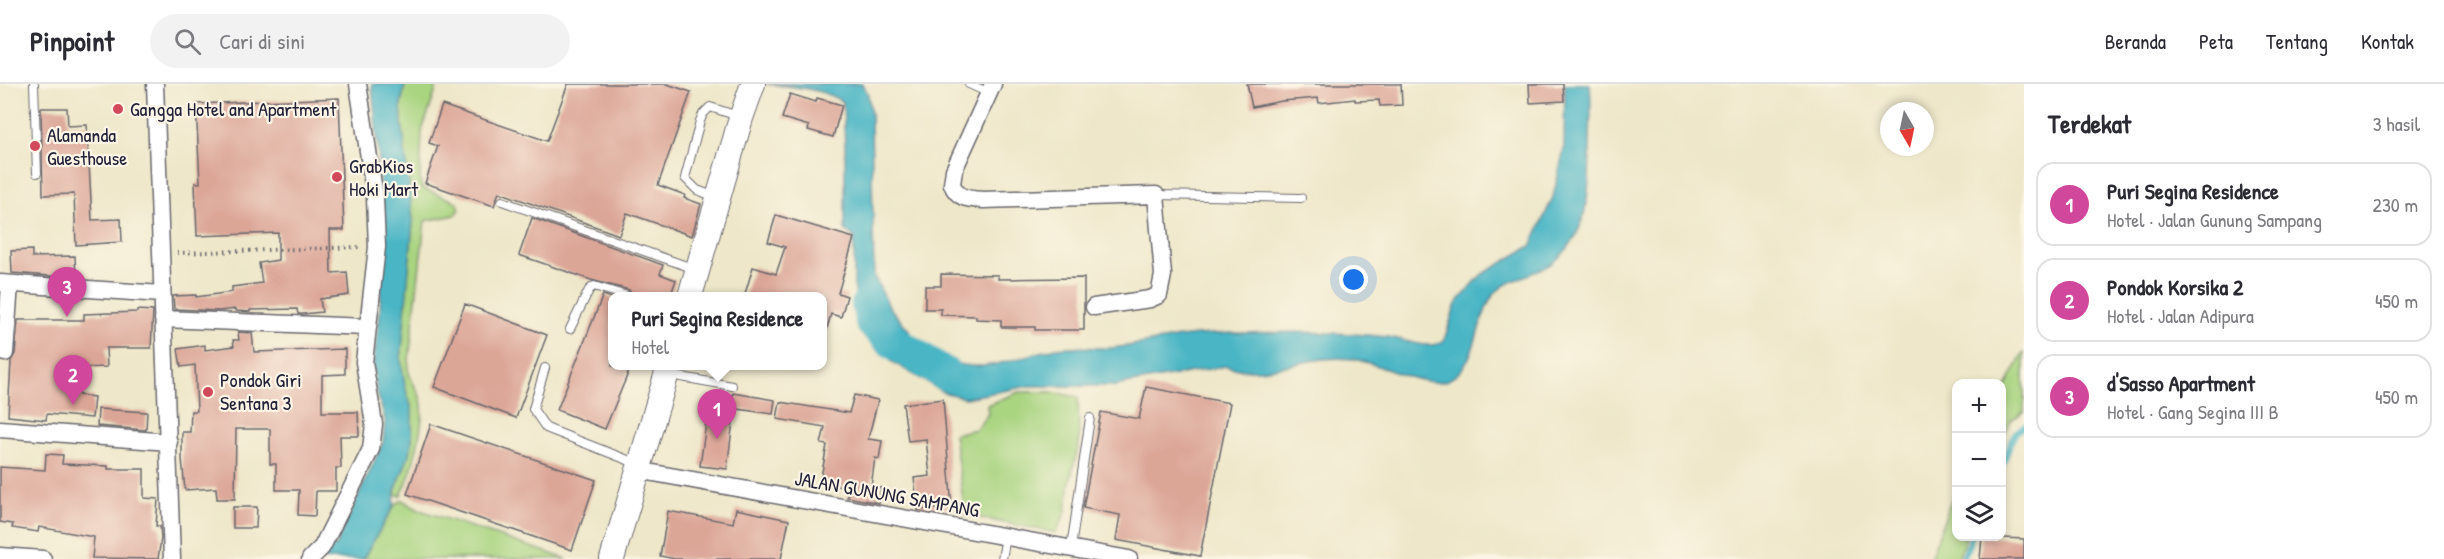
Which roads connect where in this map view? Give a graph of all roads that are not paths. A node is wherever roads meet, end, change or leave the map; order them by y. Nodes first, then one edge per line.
1 (34, 84) edge
2 (155, 84) edge
3 (358, 84) edge
4 (969, 84) edge
5 (752, 87) edge
6 (991, 89) edge
7 (741, 118) junction
8 (37, 172) dead end
9 (1155, 195) junction
10 (719, 197) junction
11 (1301, 198) dead end
12 (502, 201) dead end
13 (698, 270) junction
14 (5, 283) edge
15 (612, 292) edge
16 (691, 292) edge
17 (162, 294) junction
18 (1094, 308) dead end
19 (163, 319) junction
20 (368, 327) junction
21 (570, 329) dead end
22 (5, 352) dead end
23 (545, 368) dead end
24 (668, 370) edge
25 (732, 386) dead end
26 (1090, 418) dead end
27 (0, 429) edge
28 (169, 442) junction
29 (638, 467) junction
30 (1006, 537) junction
31 (1071, 548) junction
32 (0, 556) edge
33 (43, 559) edge
34 (172, 559) edge
35 (310, 559) edge
36 (612, 559) edge
37 (1002, 559) edge
38 (1129, 559) edge

1 - 8 lane
2 - 17 street
3 - 20 street
4 - 6 lane
5 - 7 main road
6 - 9 street
7 - 10 main road
7 - 10 lane
9 - 11 lane
9 - 18 street
10 - 13 main road
12 - 13 lane
13 - 16 main road
14 - 17 street
14 - 22 street
15 - 21 lane
17 - 19 street
19 - 20 street
19 - 28 street
20 - 35 street
23 - 29 lane
24 - 25 lane
24 - 29 main road
26 - 31 lane
27 - 28 street
28 - 34 street
29 - 30 street, JALAN GUNUNG SAMPANG
29 - 36 main road
30 - 31 street, JALAN GUNUNG SAMPANG
30 - 37 lane
31 - 38 street, JALAN GUNUNG SAMPANG
32 - 33 street

